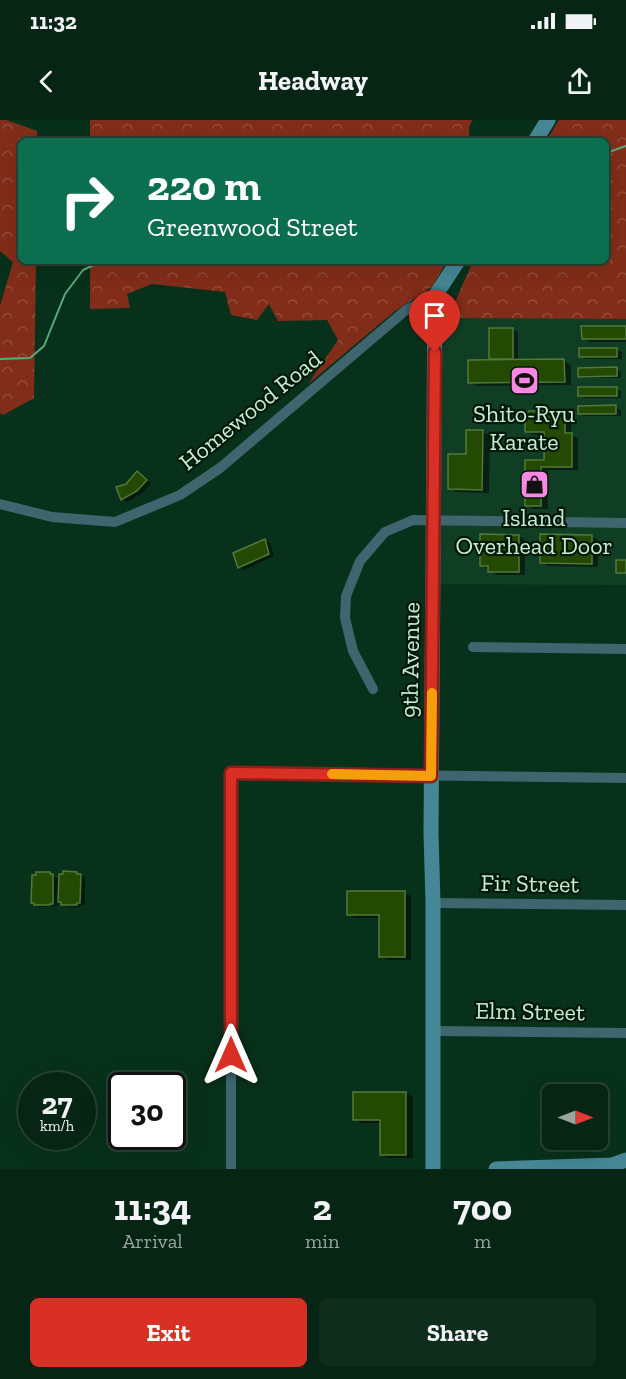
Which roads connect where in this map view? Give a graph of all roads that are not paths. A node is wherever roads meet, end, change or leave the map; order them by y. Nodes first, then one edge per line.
1 (548, 120) edge
2 (537, 138) edge
3 (456, 264) edge
4 (435, 296) junction
5 (0, 504) edge
6 (434, 521) junction
7 (626, 523) edge
8 (473, 647) dead end
9 (626, 649) edge
10 (373, 689) dead end
11 (431, 776) junction
12 (626, 778) edge
13 (433, 903) junction
14 (626, 905) edge
15 (433, 1030) junction
16 (626, 1033) edge
17 (626, 1160) edge
18 (231, 1169) edge
19 (433, 1169) edge
20 (496, 1169) edge

1 - 2 main road
3 - 4 main road
4 - 5 street, Homewood Road
4 - 6 main road, 9th Avenue
6 - 7 street
6 - 10 street
6 - 11 main road, 9th Avenue
8 - 9 street
11 - 12 street
11 - 13 main road, 9th Avenue
11 - 18 street
13 - 14 street, Fir Street
13 - 15 main road, 9th Avenue
15 - 16 street, Elm Street
15 - 19 main road, 9th Avenue
17 - 20 main road

